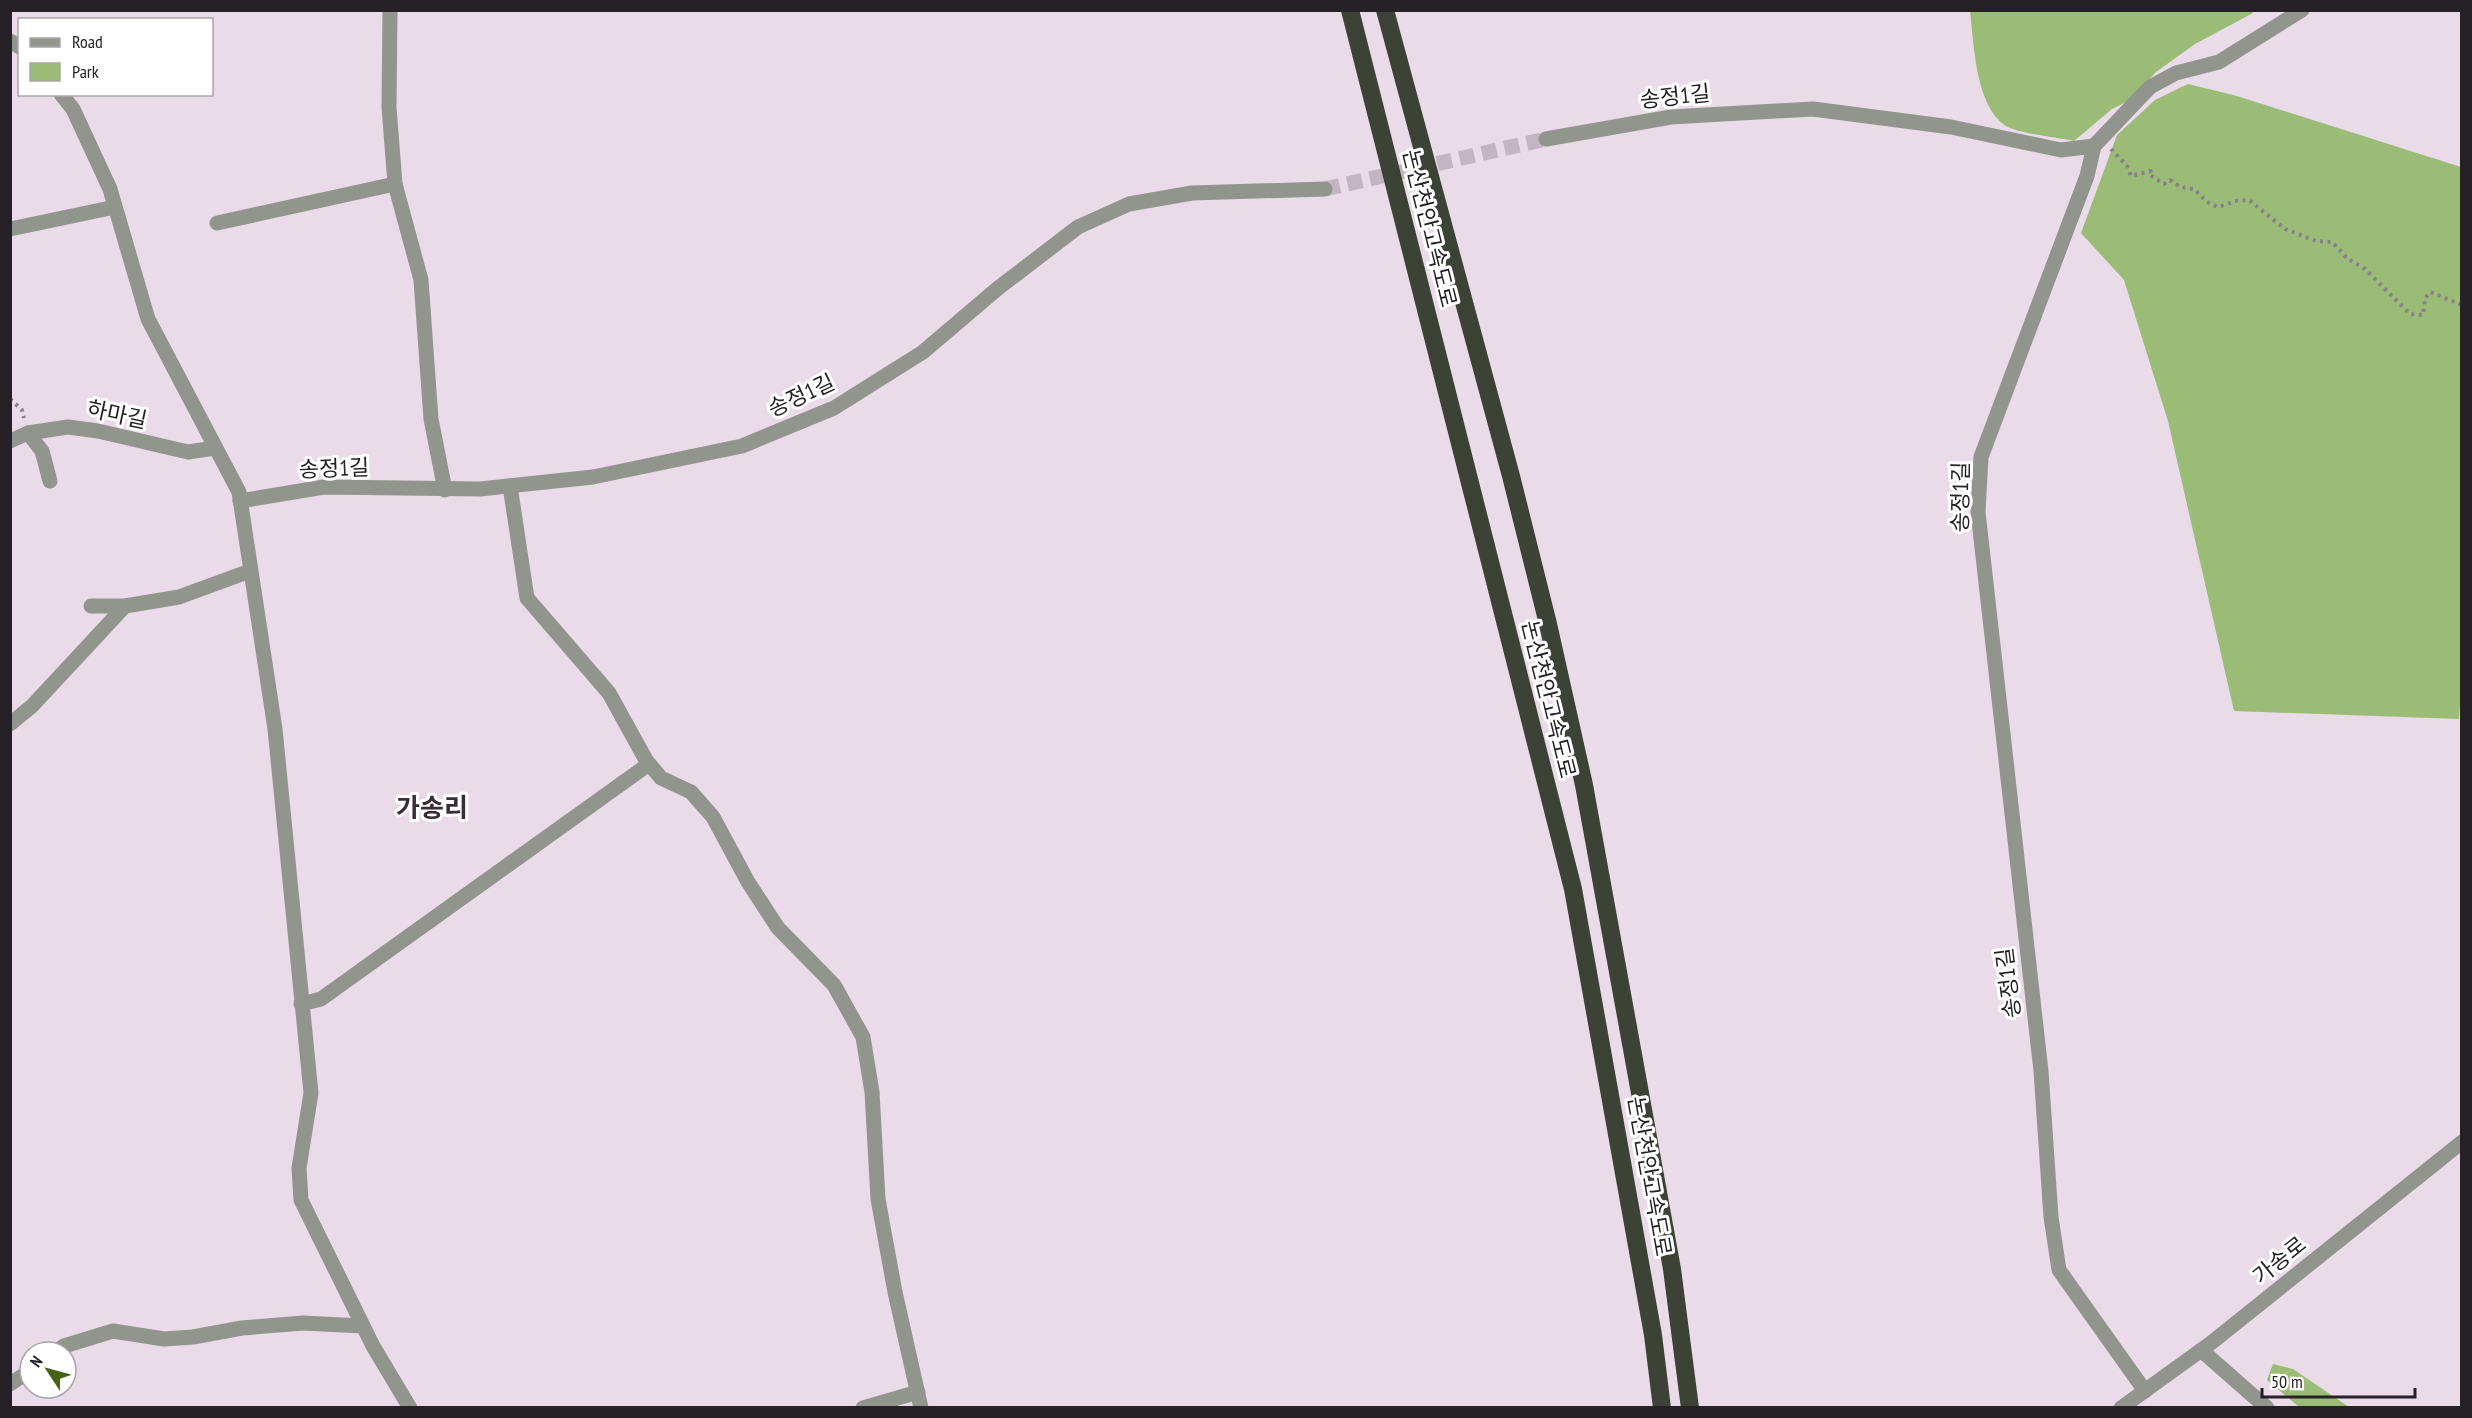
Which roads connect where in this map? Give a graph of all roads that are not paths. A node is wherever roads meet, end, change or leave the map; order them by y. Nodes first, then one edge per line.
1 (390, 10) edge
2 (1350, 10) edge
3 (1385, 10) edge
4 (2302, 10) edge
5 (63, 96) edge
6 (1546, 139) tunnel mouth
7 (2096, 144) junction
8 (395, 184) junction
9 (1325, 189) tunnel mouth
10 (115, 207) junction
11 (217, 223) dead end
12 (10, 228) edge
13 (28, 433) junction
14 (10, 441) edge
15 (215, 448) junction
16 (50, 481) dead end
17 (510, 486) junction
18 (445, 490) junction
19 (240, 501) junction
20 (250, 571) junction
21 (91, 606) dead end
22 (126, 606) junction
23 (10, 724) edge
24 (650, 764) junction
25 (301, 1004) junction
26 (2462, 1142) edge
27 (363, 1326) junction
28 (78, 1342) edge
29 (2201, 1350) junction
30 (2145, 1391) junction
31 (919, 1400) edge
32 (410, 1407) edge
33 (863, 1407) edge
34 (1662, 1407) edge
35 (1690, 1407) edge
36 (2121, 1407) edge
37 (2267, 1407) edge

1 - 8 street
2 - 34 highway, 논산천안고속도로
3 - 35 highway, 논산천안고속도로
4 - 7 street
5 - 10 street
6 - 7 street, 송정1길
7 - 30 street, 송정1길
8 - 11 street
8 - 18 street
9 - 17 street, 송정1길
10 - 12 street
10 - 15 street
13 - 14 street, 하마길
13 - 15 street, 하마길
13 - 16 street
15 - 19 street
17 - 18 street, 송정1길
17 - 24 street
18 - 19 street, 송정1길
19 - 20 street
20 - 22 street
20 - 25 street
21 - 22 street
22 - 23 street
24 - 25 street
24 - 31 street
25 - 27 street
26 - 29 street, 가송로
27 - 28 street
27 - 32 street
29 - 30 street, 가송로
29 - 37 street
30 - 36 street, 가송로
31 - 33 street

